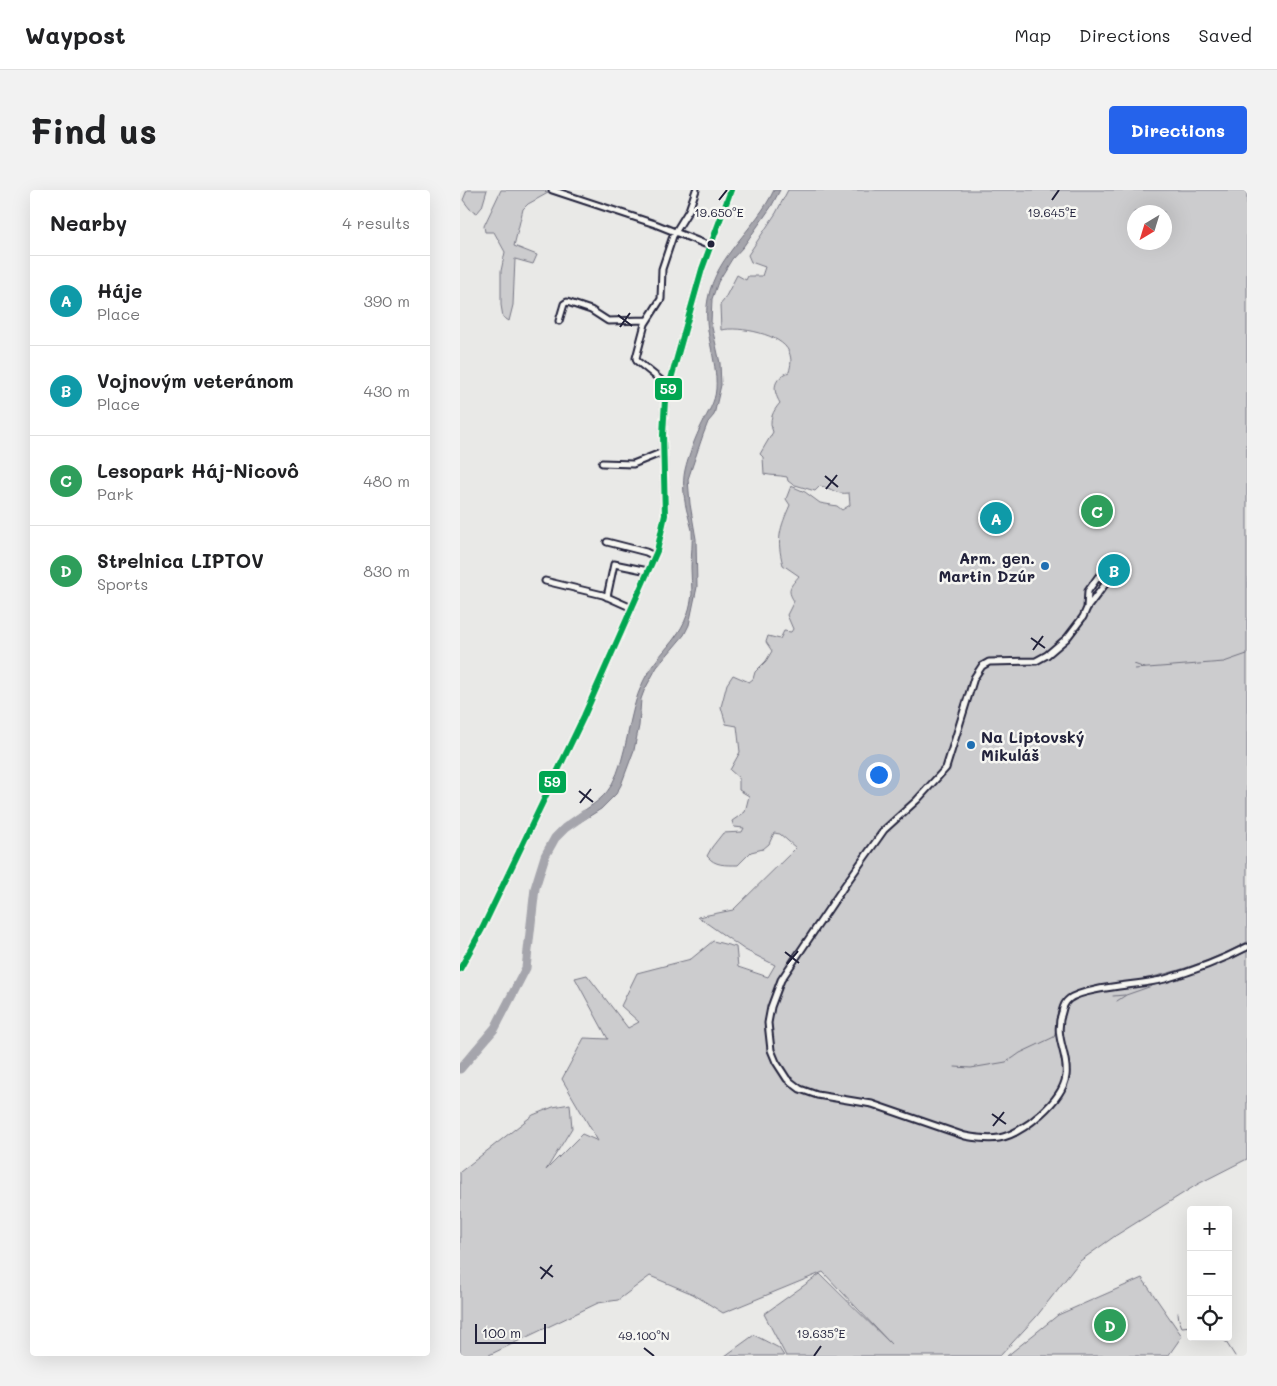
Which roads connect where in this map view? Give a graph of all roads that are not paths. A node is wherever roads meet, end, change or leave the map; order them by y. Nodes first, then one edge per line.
1 (552, 190) edge
2 (696, 190) edge
3 (730, 190) edge
4 (675, 231) junction
5 (710, 246) junction
6 (647, 320) junction
7 (559, 321) dead end
8 (668, 386) junction
9 (663, 452) junction
10 (602, 463) dead end
11 (606, 542) dead end
12 (654, 556) junction
13 (648, 571) junction
14 (545, 581) dead end
15 (607, 597) junction
16 (632, 608) junction
17 (1087, 608) junction
18 (1247, 947) edge
19 (460, 969) edge

1 - 4 street
2 - 4 street
3 - 5 street
4 - 5 street
4 - 6 street
5 - 8 street
6 - 7 street
6 - 8 street
8 - 9 street
9 - 10 street
9 - 12 street
11 - 12 street
12 - 13 street
13 - 15 street
13 - 16 street
14 - 15 street
15 - 16 street
16 - 19 street
17 - 17 street
17 - 18 street

